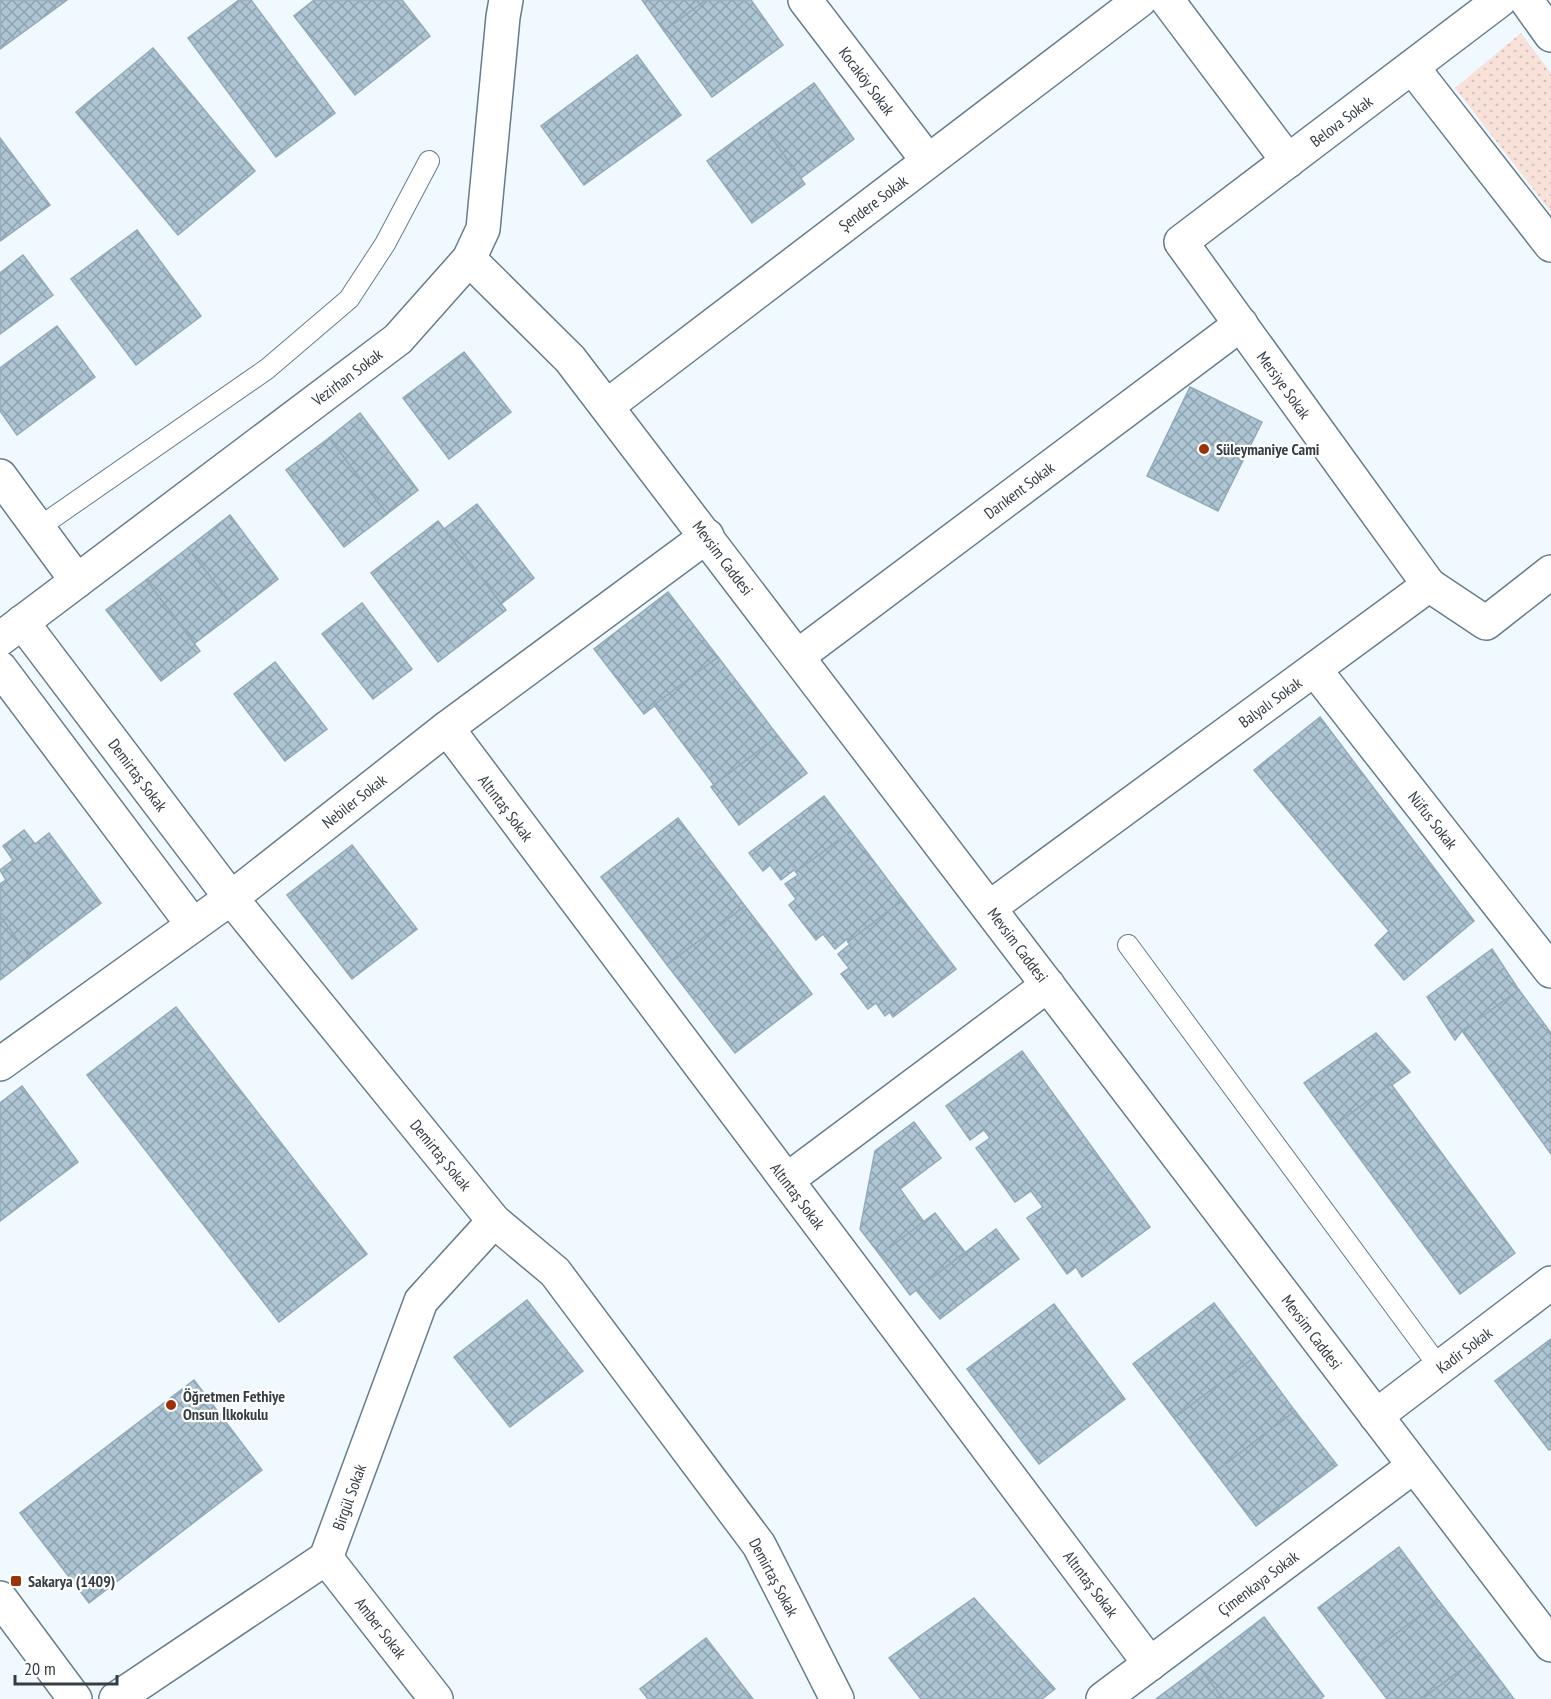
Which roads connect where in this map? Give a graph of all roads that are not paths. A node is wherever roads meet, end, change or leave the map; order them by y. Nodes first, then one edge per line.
1 (506, 0) edge
2 (805, 0) edge
3 (1140, 0) edge
4 (1167, 0) edge
5 (1500, 0) edge
6 (1526, 0) edge
7 (1551, 35) edge
8 (1412, 67) junction
9 (429, 161) dead end
10 (928, 161) junction
11 (1288, 161) junction
12 (1181, 242) joint
13 (1551, 245) edge
14 (469, 259) junction
15 (1240, 324) junction
16 (607, 406) junction
17 (0, 476) edge
18 (38, 528) junction
19 (706, 536) junction
20 (1551, 572) edge
21 (77, 581) junction
22 (1430, 585) junction
23 (11, 631) edge
24 (798, 656) junction
25 (0, 668) edge
26 (1315, 670) junction
27 (447, 728) junction
28 (231, 898) junction
29 (989, 908) junction
30 (193, 925) junction
31 (1128, 945) dead end
32 (1551, 971) edge
33 (1048, 985) junction
34 (0, 1064) edge
35 (787, 1180) junction
36 (494, 1221) junction
37 (1551, 1283) edge
38 (1440, 1368) junction
39 (1376, 1416) junction
40 (1414, 1466) junction
41 (326, 1558) junction
42 (6, 1618) edge
43 (1551, 1644) edge
44 (1150, 1664) junction
45 (75, 1699) edge
46 (116, 1699) edge
47 (436, 1699) edge
48 (837, 1699) edge
49 (1103, 1699) edge

1 - 14 street, Vezirhan Sokak
2 - 10 street, Kocaköy Sokak
3 - 10 street, Şendere Sokak
4 - 11 street
5 - 8 street, Belova Sokak
6 - 7 street
8 - 11 street, Belova Sokak
8 - 13 street
9 - 18 lane
10 - 16 street, Şendere Sokak
11 - 12 street, Belova Sokak
12 - 15 street, Mersiye Sokak
14 - 16 street, Mevsim Caddesi
14 - 21 street, Vezirhan Sokak
15 - 22 street, Mersiye Sokak
15 - 24 street, Darıkent Sokak
16 - 19 street, Mevsim Caddesi
17 - 18 street
18 - 21 street
19 - 24 street, Mevsim Caddesi
19 - 27 street, Nebiler Sokak
20 - 22 street
21 - 23 street, Vezirhan Sokak
22 - 26 street, Balyalı Sokak
23 - 28 street, Demirtaş Sokak
24 - 29 street, Mevsim Caddesi
25 - 30 street
26 - 29 street, Balyalı Sokak
26 - 32 street, Nüfus Sokak
27 - 28 street, Nebiler Sokak
27 - 35 street, Altıntaş Sokak
28 - 30 street, Nebiler Sokak
28 - 36 street, Demirtaş Sokak
29 - 33 street, Mevsim Caddesi
30 - 34 street, Nebiler Sokak
31 - 38 lane
33 - 35 street
33 - 39 street, Mevsim Caddesi
35 - 44 street, Altıntaş Sokak
36 - 41 street, Birgül Sokak
36 - 48 street, Demirtaş Sokak
37 - 38 street, Kadir Sokak
38 - 39 street, Kadir Sokak
39 - 40 street, Mevsim Caddesi
40 - 43 street, Mevsim Caddesi
40 - 44 street, Çimenkaya Sokak
41 - 46 street
41 - 47 street, Amber Sokak
42 - 45 street
44 - 49 street, Çimenkaya Sokak

